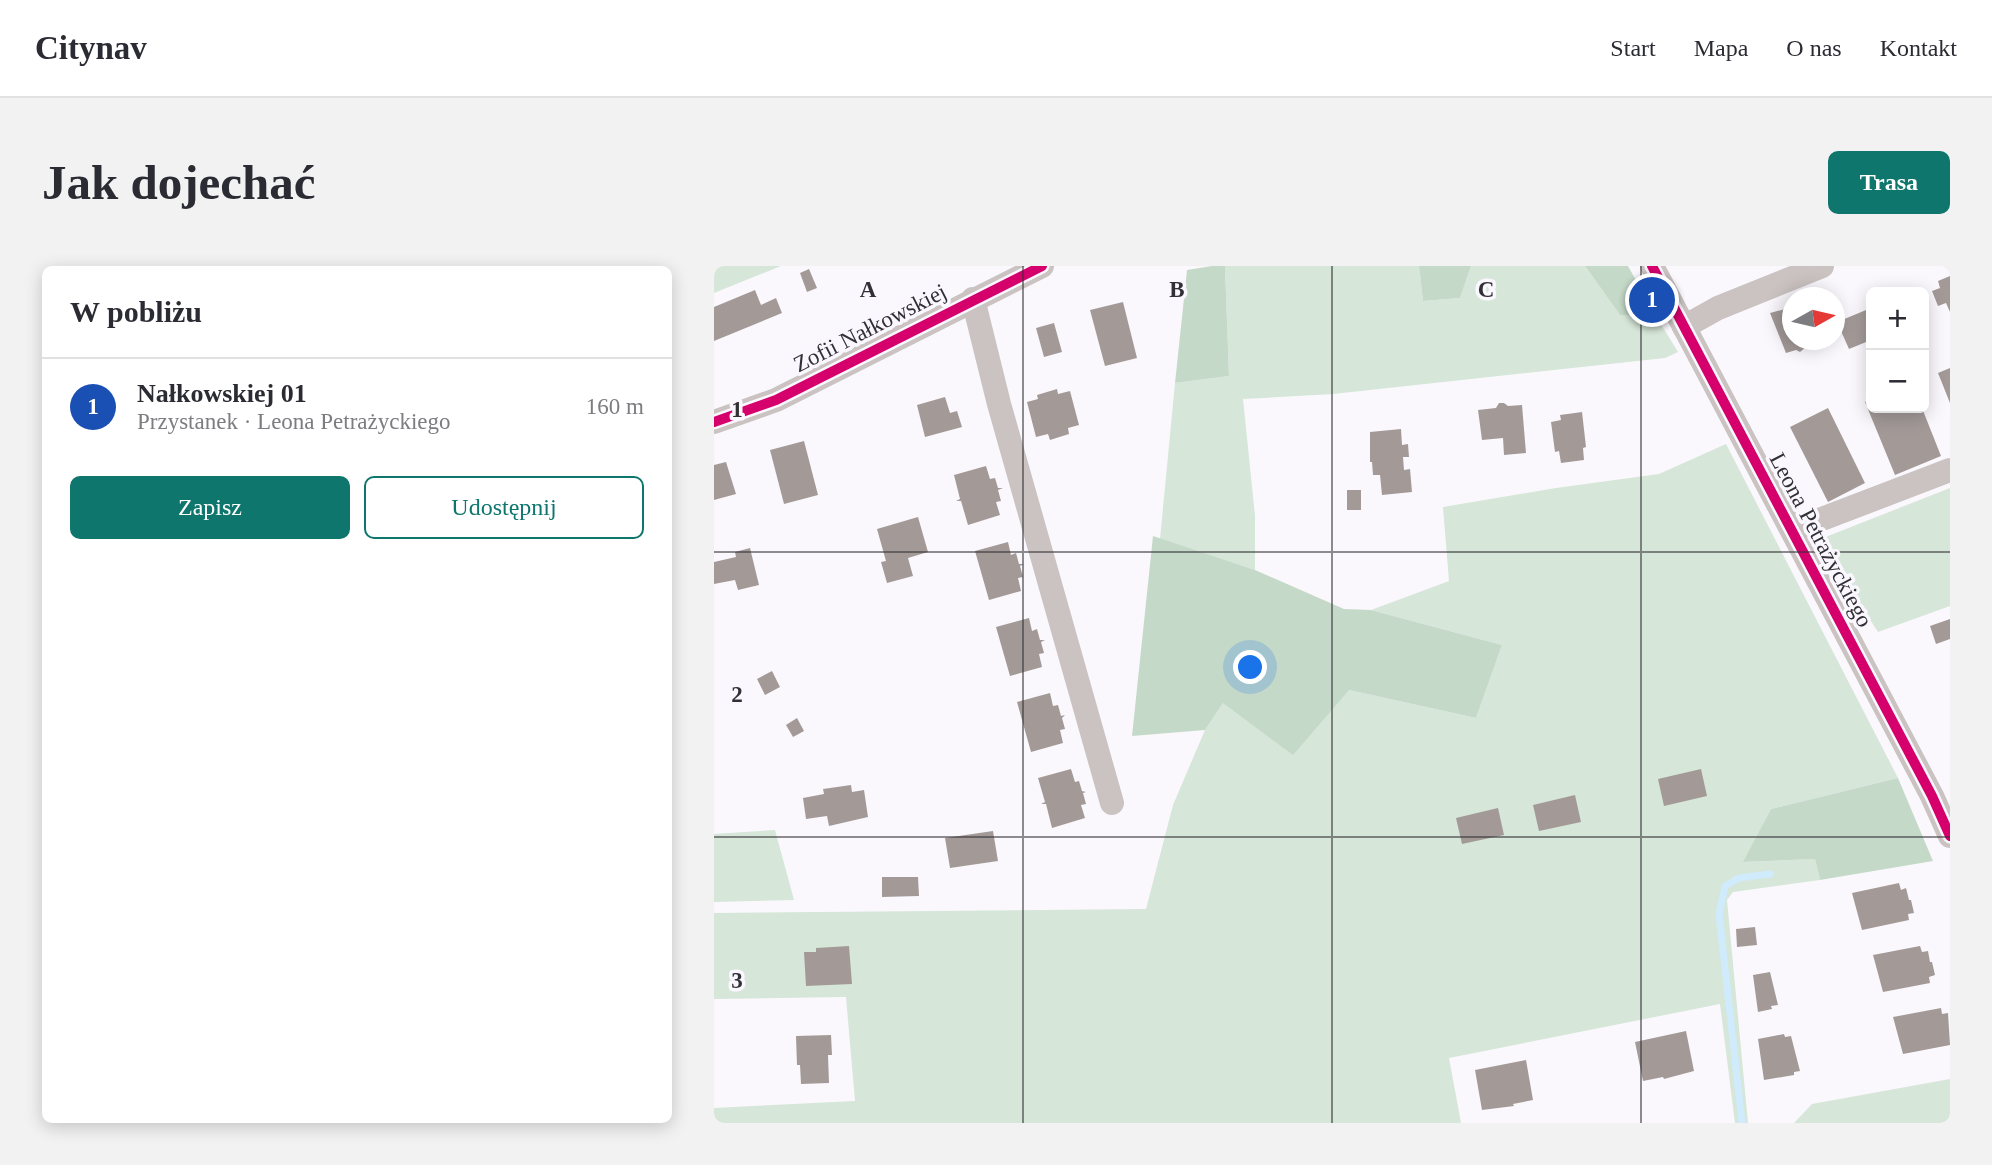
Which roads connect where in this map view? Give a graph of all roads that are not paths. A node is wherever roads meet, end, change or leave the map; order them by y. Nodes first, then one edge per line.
1 (1042, 266) edge
2 (1652, 266) edge
3 (1822, 266) edge
4 (974, 299) junction
5 (1684, 327) junction
6 (714, 422) edge
7 (1950, 470) edge
8 (1793, 530) junction
9 (1112, 803) dead end
10 (1950, 836) edge

1 - 4 street, Zofii Nałkowskiej
2 - 5 street, Leona Petrażyckiego
3 - 5 street
4 - 6 street, Zofii Nałkowskiej
4 - 9 street
5 - 8 street, Leona Petrażyckiego
7 - 8 street
8 - 10 street, Leona Petrażyckiego

